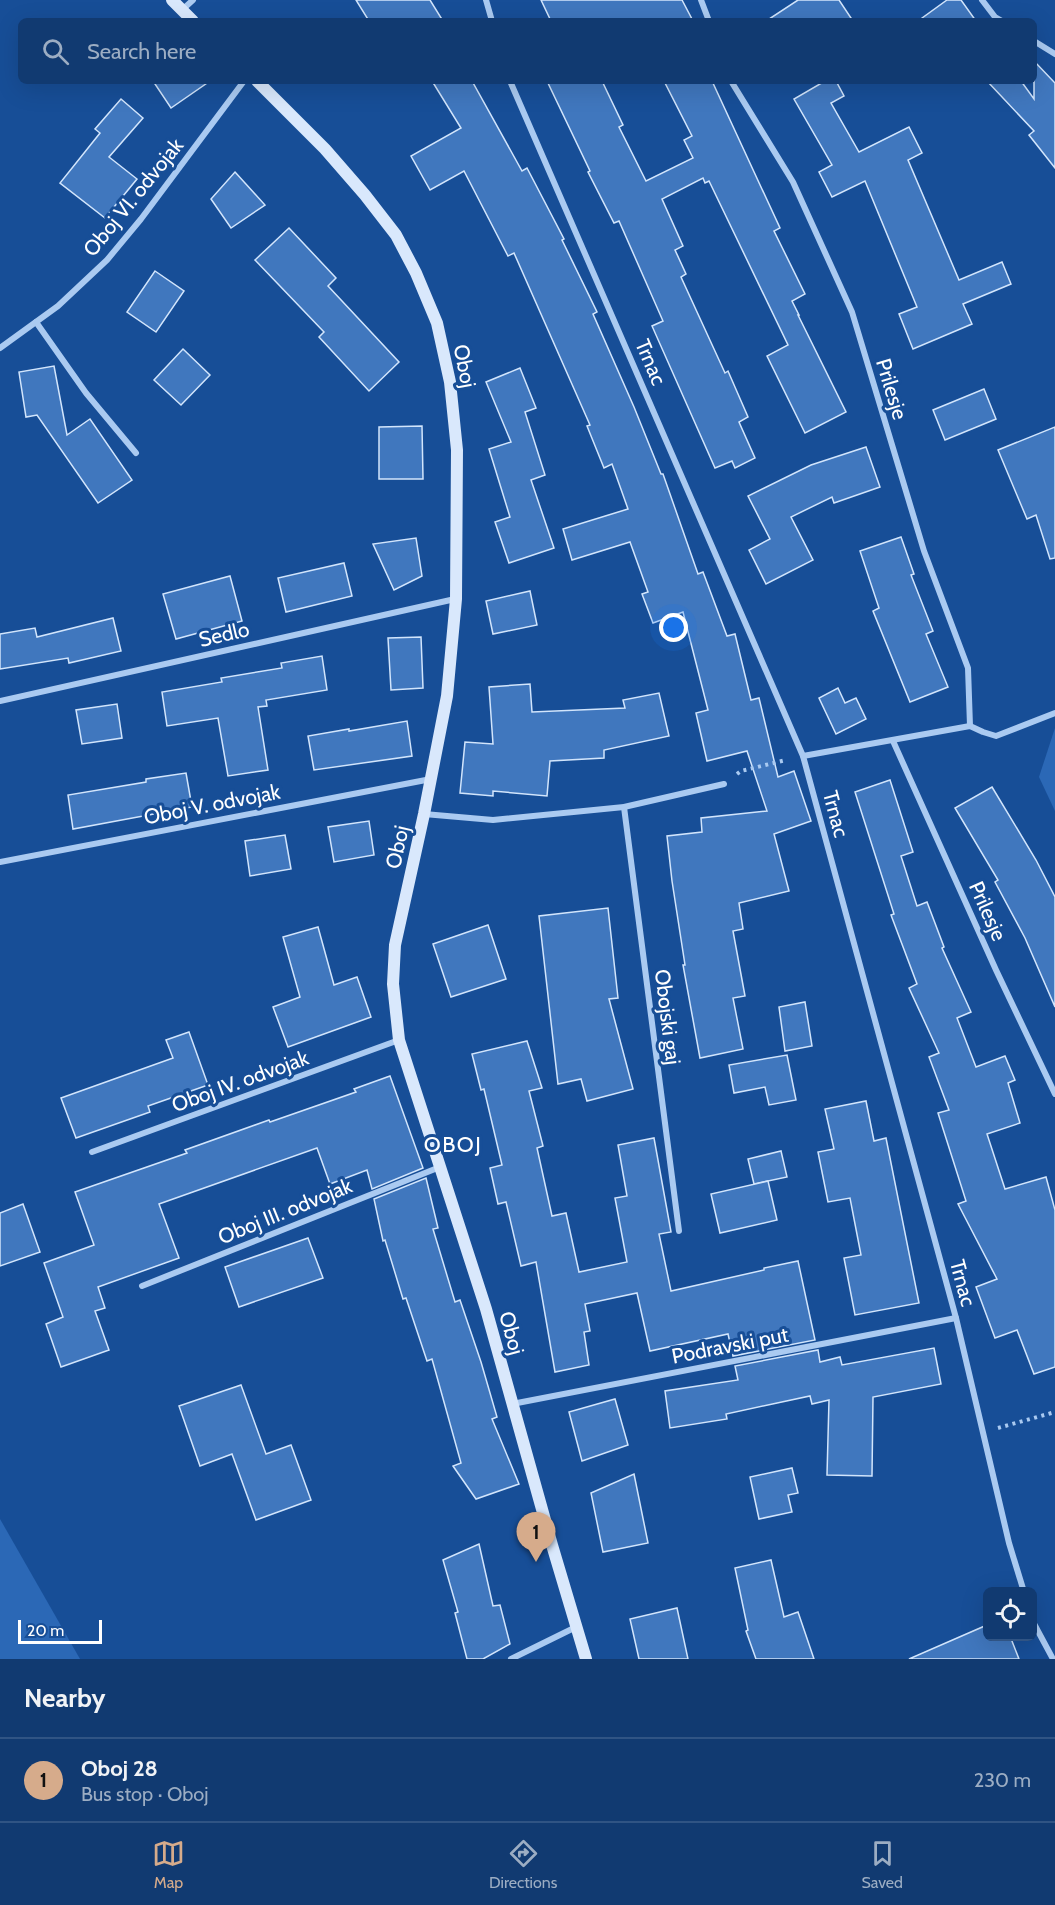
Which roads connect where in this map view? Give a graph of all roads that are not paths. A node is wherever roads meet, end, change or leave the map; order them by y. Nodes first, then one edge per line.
1 (172, 0) edge
2 (193, 0) edge
3 (486, 0) edge
4 (701, 0) edge
5 (982, 0) edge
6 (182, 10) junction
7 (190, 18) edge
8 (491, 18) edge
9 (708, 18) edge
10 (998, 18) edge
11 (1037, 43) edge
12 (1055, 54) edge
13 (242, 84) edge
14 (260, 84) edge
15 (511, 84) edge
16 (733, 84) edge
17 (36, 322) junction
18 (0, 348) edge
19 (136, 453) dead end
20 (456, 599) junction
21 (0, 701) edge
22 (1055, 713) edge
23 (970, 726) junction
24 (892, 741) junction
25 (803, 756) junction
26 (431, 779) junction
27 (724, 784) road end
28 (624, 807) junction
29 (424, 814) junction
30 (0, 862) edge
31 (399, 1040) junction
32 (1055, 1094) edge
33 (92, 1152) dead end
34 (440, 1167) junction
35 (679, 1231) dead end
36 (142, 1286) dead end
37 (956, 1318) junction
38 (511, 1404) junction
39 (1022, 1587) edge
40 (576, 1627) junction
41 (1037, 1629) edge
42 (511, 1659) edge
43 (586, 1659) edge
44 (1053, 1659) edge

1 - 6 street
2 - 6 street
3 - 8 street
4 - 9 street
5 - 10 street
6 - 7 street
11 - 12 street
13 - 17 street, Oboj VI. odvojak
14 - 20 street, Oboj
15 - 25 street, Trnac
16 - 23 street, Prilesje
17 - 18 street, Oboj VI. odvojak
17 - 19 street
20 - 21 street, Sedlo
20 - 26 street, Oboj
22 - 23 street
23 - 24 street
24 - 25 street
24 - 32 street, Prilesje
25 - 37 street, Trnac
26 - 29 street, Oboj
26 - 30 street, Oboj V. odvojak
27 - 28 street
28 - 29 street
28 - 35 street, Obojski gaj
29 - 31 street, Oboj
31 - 33 street, Oboj IV. odvojak
31 - 34 street, Oboj
34 - 36 street, Oboj III. odvojak
34 - 38 street, Oboj
37 - 38 street, Podravski put
37 - 39 street, Trnac
38 - 40 street, Oboj
40 - 42 street
40 - 43 street, Oboj
41 - 44 street

